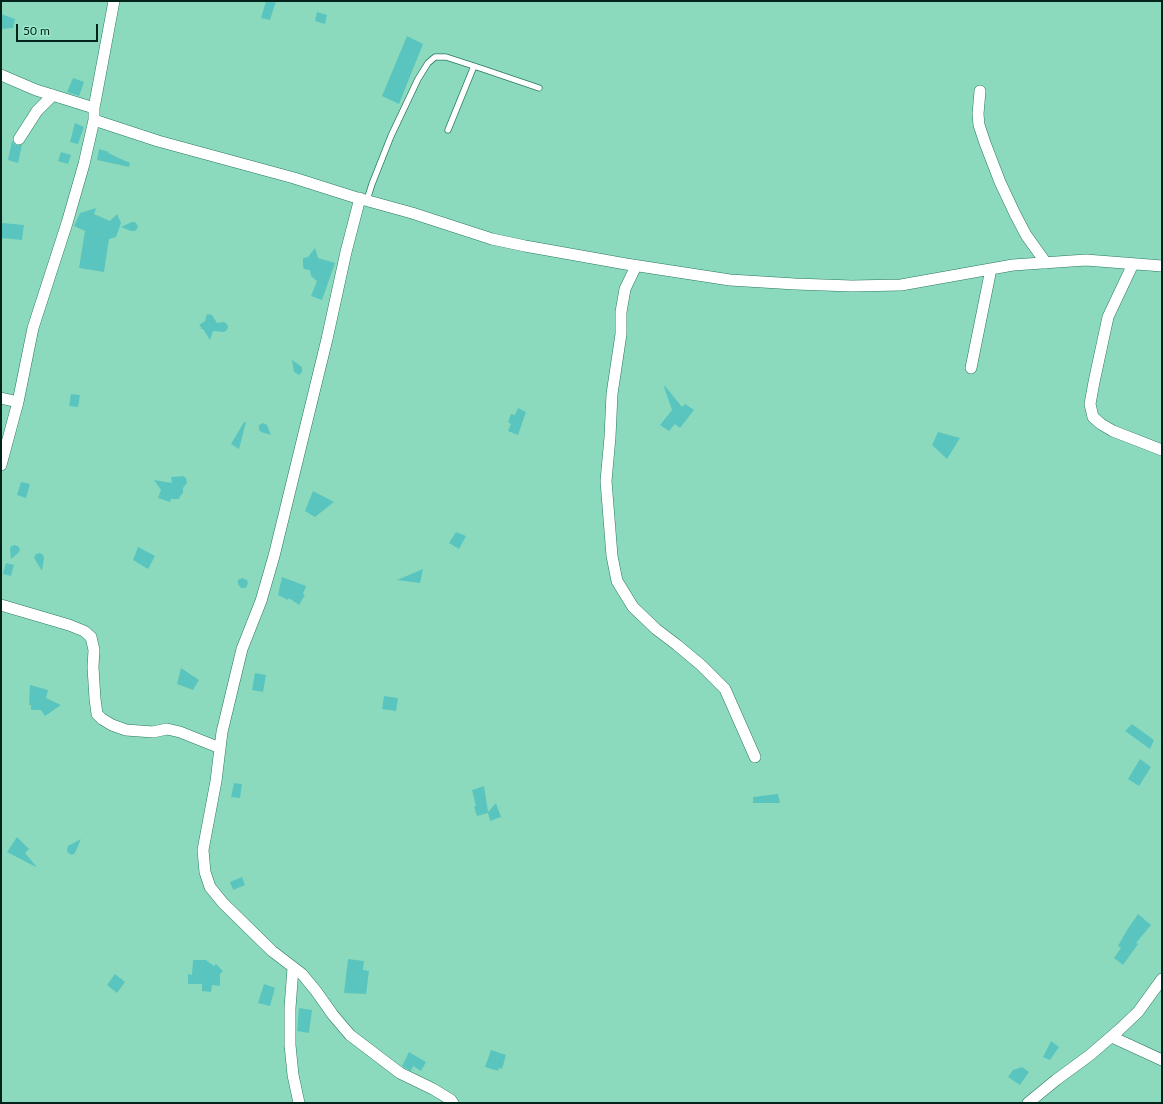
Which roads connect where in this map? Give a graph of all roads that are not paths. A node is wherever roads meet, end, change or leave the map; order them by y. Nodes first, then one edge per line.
1 (114, 1) edge
2 (474, 66) junction
3 (1, 75) edge
4 (540, 88) dead end
5 (980, 91) dead end
6 (53, 95) junction
7 (94, 108) junction
8 (94, 120) junction
9 (448, 130) dead end
10 (19, 139) dead end
11 (363, 199) junction
12 (1046, 263) junction
13 (1133, 264) junction
14 (636, 266) junction
15 (1162, 266) edge
16 (991, 269) junction
17 (971, 368) dead end
18 (1, 398) edge
19 (18, 402) junction
20 (1162, 450) edge
21 (1, 465) edge
22 (1, 605) edge
23 (220, 748) junction
24 (756, 758) dead end
25 (293, 968) junction
26 (1162, 980) edge
27 (1112, 1037) junction
28 (1162, 1060) edge
29 (299, 1103) edge
30 (453, 1103) edge
31 (1028, 1103) edge

1 - 7 street
2 - 4 lane
2 - 9 lane
2 - 11 lane
3 - 6 street
5 - 12 street
6 - 7 street
6 - 10 street
7 - 8 street
8 - 11 street
8 - 19 street
11 - 14 street
11 - 23 street
12 - 13 street
12 - 16 street
13 - 15 street
13 - 20 street
14 - 16 street
14 - 24 street
16 - 17 street
18 - 19 street
19 - 21 street
22 - 23 street
23 - 25 street
25 - 29 street
25 - 30 street
26 - 27 street
27 - 28 street
27 - 31 street

